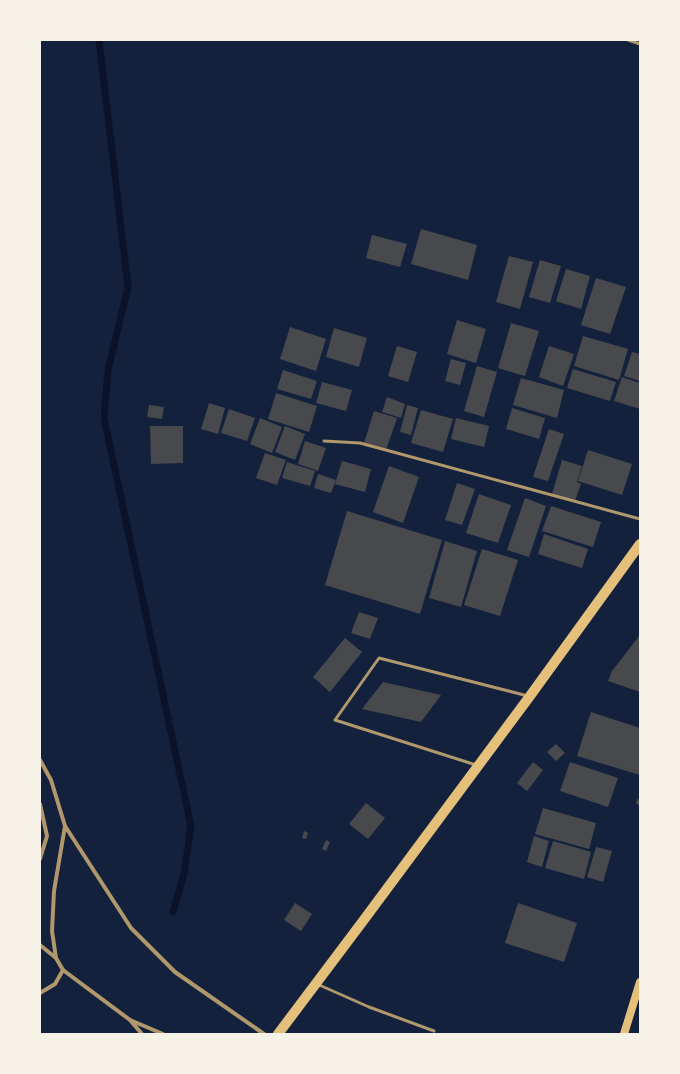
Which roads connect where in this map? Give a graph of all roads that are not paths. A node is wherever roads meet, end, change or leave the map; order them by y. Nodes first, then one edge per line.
1 (628, 40) edge
2 (640, 44) edge
3 (324, 441) dead end
4 (640, 519) edge
5 (639, 546) edge
6 (530, 696) junction
7 (40, 760) edge
8 (478, 766) junction
9 (40, 804) edge
10 (65, 826) junction
11 (40, 859) edge
12 (40, 945) edge
13 (56, 958) junction
14 (63, 970) junction
15 (640, 982) edge
16 (316, 984) junction
17 (40, 993) edge
18 (130, 1020) junction
19 (434, 1031) dead end
20 (142, 1034) edge
21 (163, 1034) edge
22 (264, 1034) edge
23 (278, 1034) edge
24 (624, 1034) edge

1 - 2 lane
3 - 4 lane
5 - 6 main road
6 - 8 main road
6 - 8 lane
7 - 10 street
8 - 16 main road
9 - 11 street
10 - 13 street
10 - 22 street
12 - 13 street
13 - 14 street
14 - 17 street
14 - 18 street
15 - 24 main road
16 - 19 lane
16 - 23 main road
18 - 20 street
18 - 21 street

